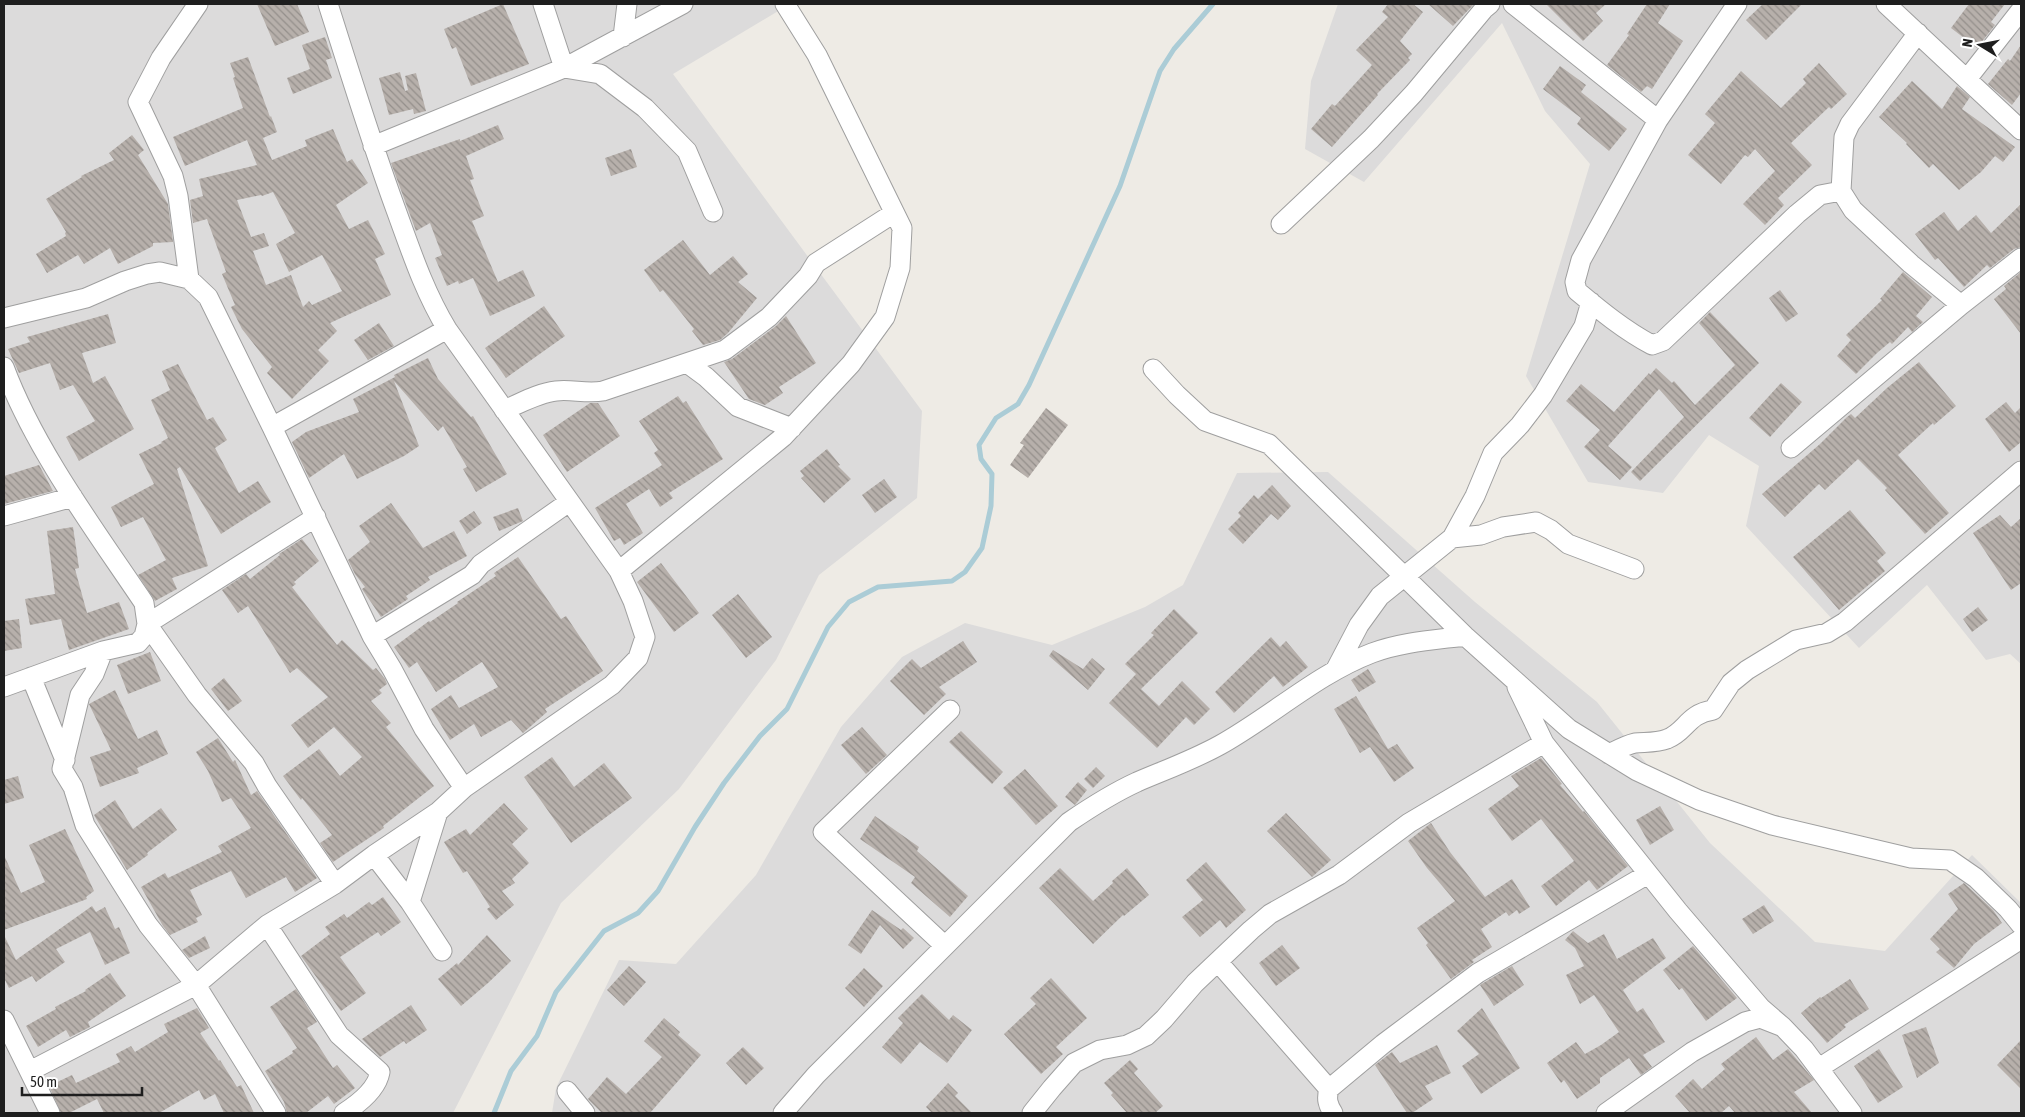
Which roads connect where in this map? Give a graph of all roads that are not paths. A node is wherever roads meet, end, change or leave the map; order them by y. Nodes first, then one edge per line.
1 (198, 4) edge
2 (328, 4) edge
3 (543, 4) edge
4 (627, 4) edge
5 (683, 4) edge
6 (785, 4) edge
7 (1490, 4) edge
8 (1513, 4) edge
9 (1737, 4) edge
10 (1886, 4) edge
11 (2021, 10) edge
12 (1918, 33) junction
13 (623, 37) junction
14 (564, 68) junction
15 (1967, 79) junction
16 (1658, 120) junction
17 (2021, 130) edge
18 (373, 146) junction
19 (1841, 191) junction
20 (712, 212) dead end
21 (894, 213) junction
22 (1281, 224) dead end
23 (2021, 258) edge
24 (189, 279) junction
25 (1591, 302) junction
26 (1961, 305) junction
27 (4, 318) edge
28 (447, 329) junction
29 (687, 363) junction
30 (4, 368) edge
31 (1154, 369) dead end
32 (504, 410) junction
33 (272, 427) junction
34 (792, 428) junction
35 (1791, 448) dead end
36 (2021, 471) edge
37 (73, 497) junction
38 (569, 502) junction
39 (4, 516) edge
40 (316, 517) junction
41 (1452, 538) junction
42 (1634, 569) dead end
43 (618, 571) junction
44 (1403, 577) junction
45 (146, 624) junction
46 (372, 636) junction
47 (1465, 636) junction
48 (103, 651) junction
49 (1336, 669) junction
50 (31, 677) junction
51 (1513, 678) junction
52 (4, 687) edge
53 (950, 710) dead end
54 (1544, 743) junction
55 (1609, 754) junction
56 (65, 760) junction
57 (464, 788) junction
58 (438, 812) junction
59 (374, 855) junction
60 (1648, 874) junction
61 (335, 884) junction
62 (410, 902) junction
63 (267, 925) junction
64 (2021, 926) edge
65 (2021, 939) edge
66 (945, 946) junction
67 (442, 951) dead end
68 (1218, 962) junction
69 (196, 985) junction
70 (4, 1020) edge
71 (1783, 1027) junction
72 (1819, 1068) junction
73 (30, 1071) junction
74 (1329, 1089) junction
75 (568, 1091) dead end
76 (50, 1113) edge
77 (276, 1113) edge
78 (344, 1113) edge
79 (585, 1113) edge
80 (783, 1113) edge
81 (1032, 1113) edge
82 (1334, 1113) edge
83 (1606, 1113) edge
84 (1852, 1113) edge

1 - 24 street
2 - 18 street
3 - 14 street
4 - 13 street
5 - 13 street
6 - 21 street
7 - 22 street
8 - 16 street
9 - 16 street
10 - 12 street
11 - 15 street
12 - 15 street
12 - 19 street
13 - 14 street
14 - 18 street
14 - 20 street
15 - 17 street
16 - 25 street
18 - 28 street
19 - 25 street
19 - 26 street
21 - 29 street
21 - 34 street
23 - 26 street
24 - 27 street
24 - 33 street
25 - 41 street
26 - 35 street
28 - 32 street
28 - 33 street
29 - 32 street
29 - 34 street
30 - 37 street
31 - 44 street
32 - 38 street
33 - 40 street
34 - 43 street
36 - 55 street
37 - 39 street
37 - 45 street
38 - 43 street
38 - 46 street
40 - 45 street
40 - 46 street
41 - 42 street
41 - 44 street
43 - 57 street
44 - 47 street
44 - 49 street
45 - 48 street
45 - 61 street
46 - 57 street
47 - 49 street
47 - 51 street
48 - 50 street
48 - 56 street
49 - 66 street
50 - 52 street
50 - 56 street
51 - 54 street
51 - 55 street
53 - 66 street
54 - 60 street
54 - 68 street
55 - 64 street
56 - 69 street
57 - 58 street
58 - 59 street
58 - 62 street
59 - 61 street
59 - 62 street
60 - 71 street
60 - 74 street
61 - 63 street
62 - 67 street
63 - 69 street
63 - 78 street
65 - 72 street
66 - 80 street
68 - 74 street
68 - 81 street
69 - 73 street
69 - 77 street
70 - 73 street
71 - 72 street
71 - 83 street
72 - 84 street
73 - 76 street
74 - 82 street
75 - 79 street

